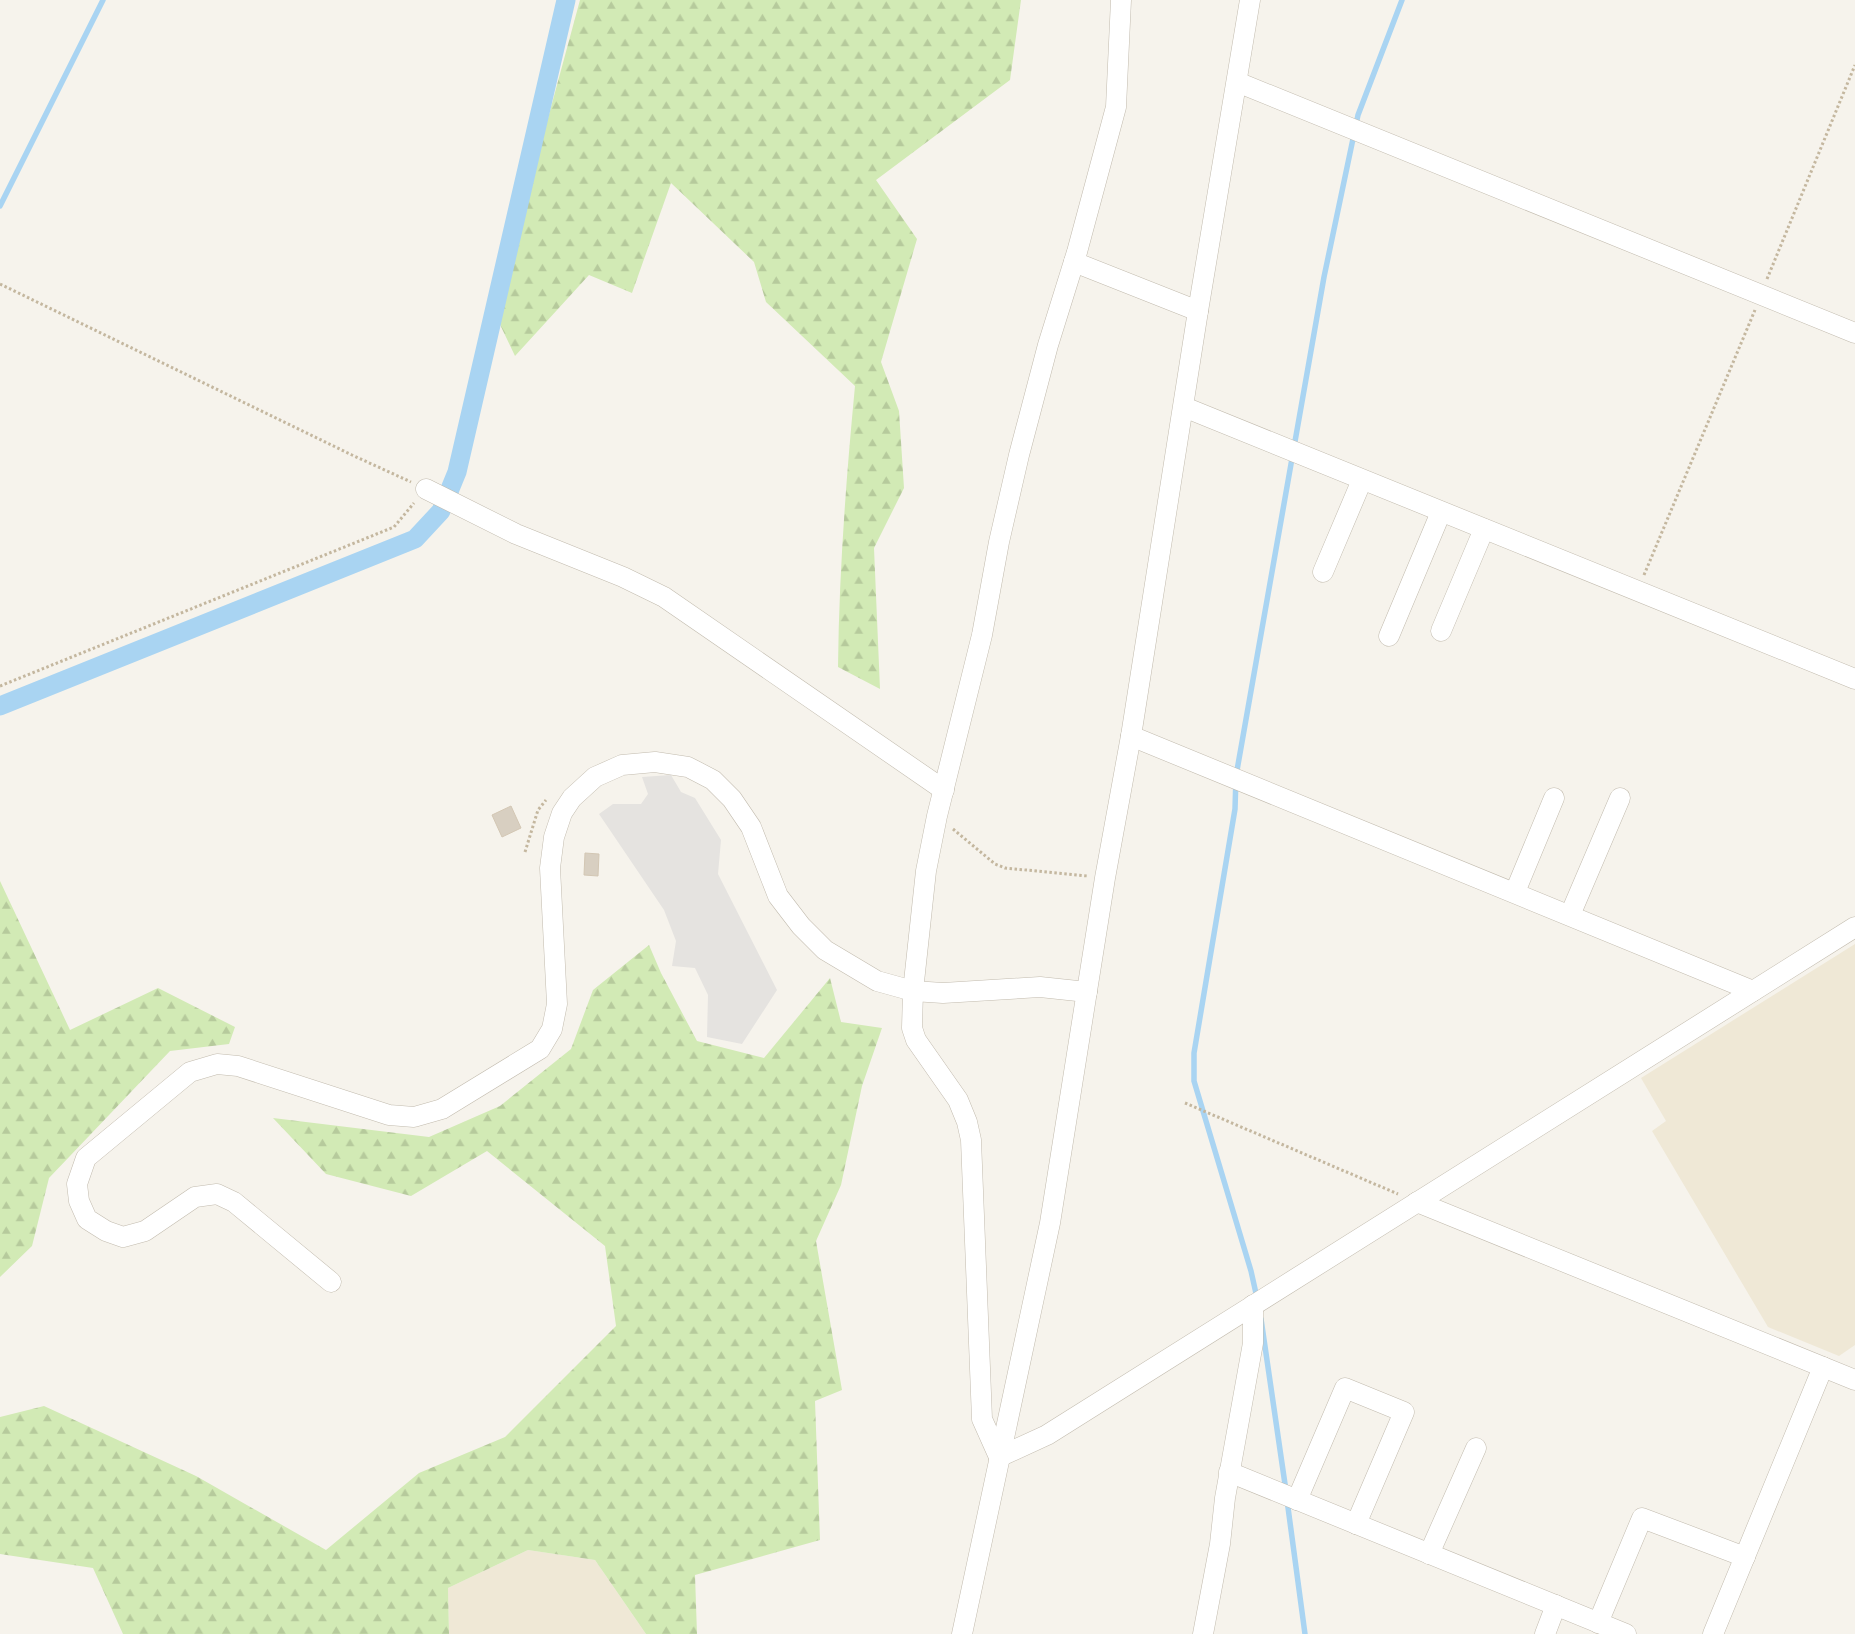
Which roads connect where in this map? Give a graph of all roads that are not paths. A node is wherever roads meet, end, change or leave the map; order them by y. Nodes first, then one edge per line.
1 (1121, 0) edge
2 (1250, 0) edge
3 (1237, 82) junction
4 (1074, 262) junction
5 (1198, 311) junction
6 (1855, 333) edge
7 (1184, 407) junction
8 (1362, 480) junction
9 (426, 489) road end
10 (1441, 512) junction
11 (1484, 529) junction
12 (1322, 572) dead end
13 (1442, 631) dead end
14 (1388, 636) dead end
15 (1855, 679) edge
16 (1131, 736) junction
17 (944, 790) junction
18 (1554, 798) dead end
19 (1620, 798) dead end
20 (1515, 892) junction
21 (1570, 915) junction
22 (1855, 927) edge
23 (913, 991) junction
24 (1753, 991) junction
25 (1087, 992) junction
26 (1417, 1202) junction
27 (331, 1282) dead end
28 (1253, 1305) junction
29 (1823, 1367) junction
30 (1855, 1380) edge
31 (1476, 1448) dead end
32 (999, 1457) junction
33 (1229, 1472) junction
34 (1297, 1500) junction
35 (1356, 1524) junction
36 (1429, 1554) junction
37 (1745, 1557) junction
38 (1556, 1605) junction
39 (1598, 1623) junction
40 (962, 1634) edge
41 (1204, 1634) edge
42 (1545, 1634) edge
43 (1626, 1634) edge
44 (1713, 1634) edge

1 - 4 street
2 - 3 street
3 - 5 street
3 - 6 street
4 - 5 street
4 - 17 street
5 - 7 street
7 - 8 street
7 - 16 street
8 - 10 street
8 - 12 street
9 - 17 street
10 - 11 street
10 - 14 street
11 - 13 street
11 - 15 street
16 - 20 street
16 - 25 street
17 - 23 street
18 - 20 street
19 - 21 street
20 - 21 street
21 - 24 street
22 - 24 street
23 - 25 street
23 - 27 street
23 - 32 street
24 - 26 street
25 - 32 street
26 - 28 street
26 - 29 street
28 - 32 street
28 - 33 street
29 - 30 street
29 - 37 street
31 - 36 street
32 - 40 street
33 - 34 street
33 - 41 street
34 - 35 street
34 - 35 street
35 - 36 street
36 - 38 street
37 - 39 street
37 - 44 street
38 - 39 street
38 - 42 street
39 - 43 street

